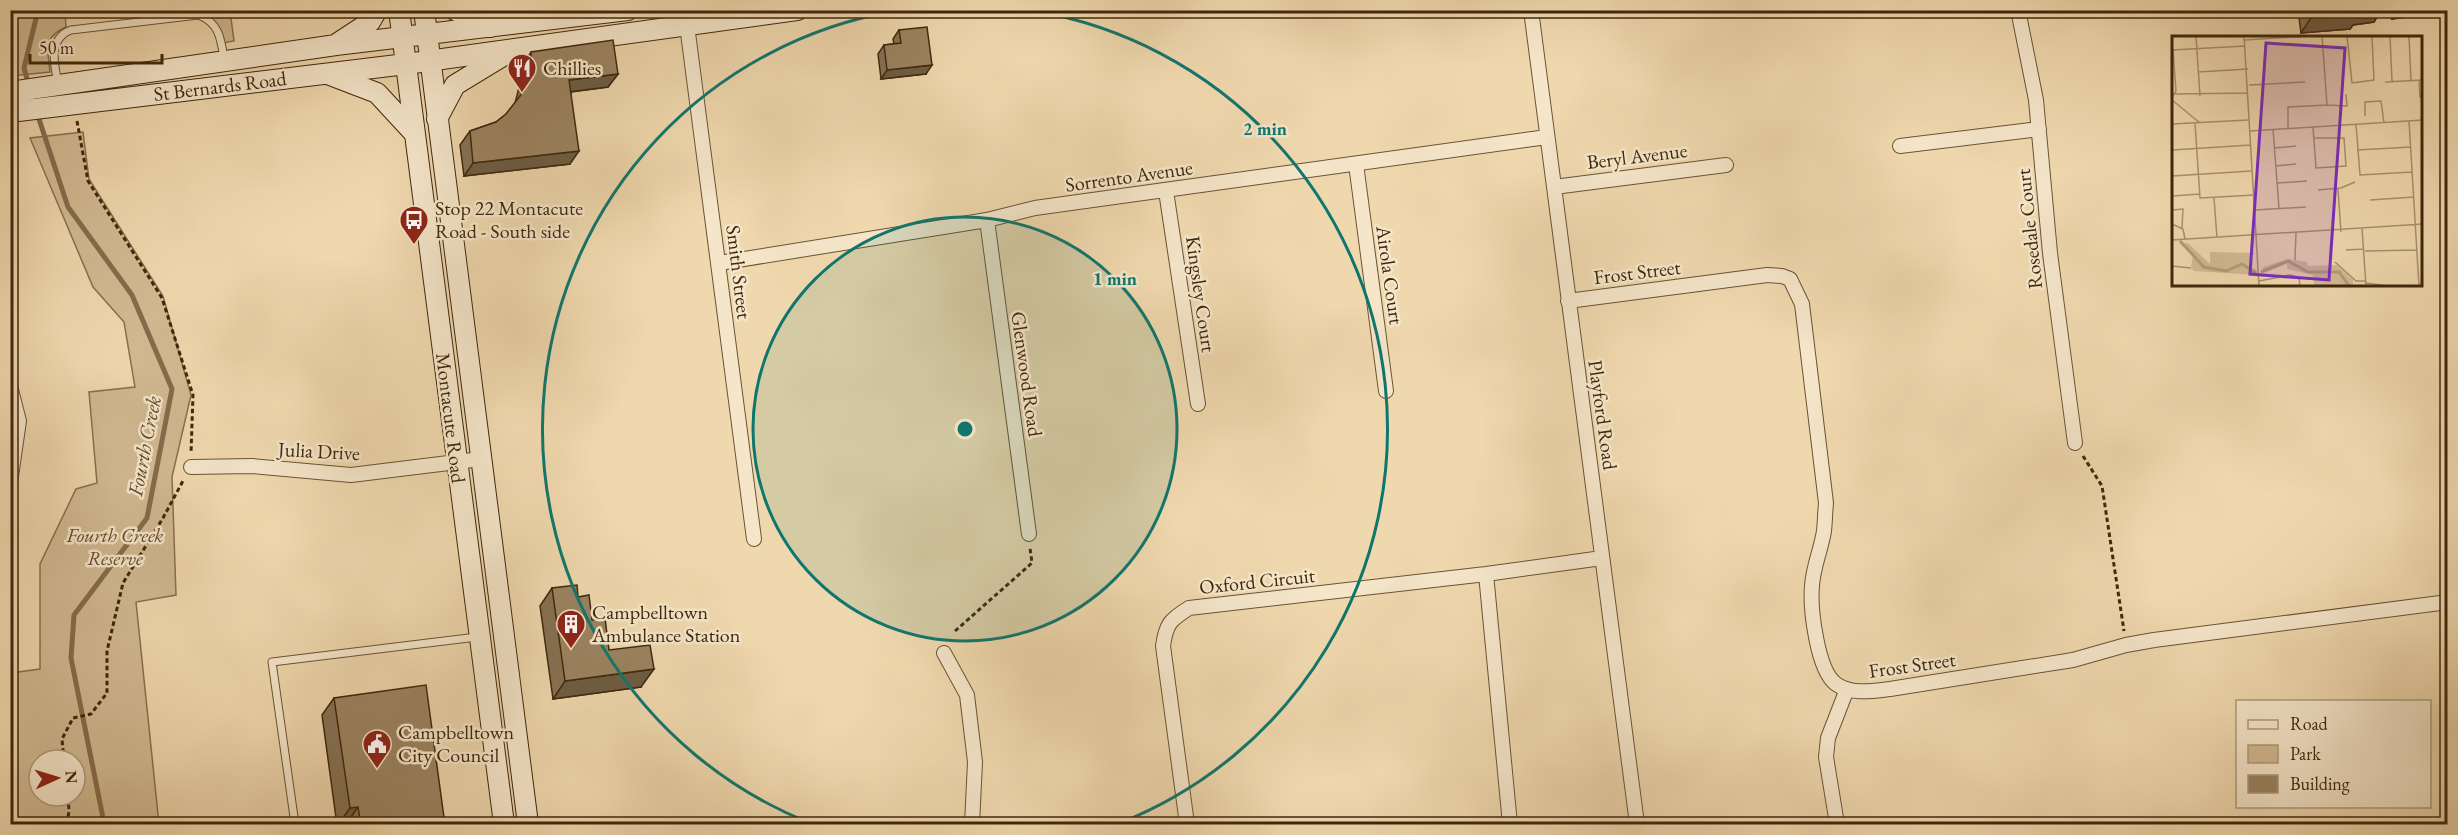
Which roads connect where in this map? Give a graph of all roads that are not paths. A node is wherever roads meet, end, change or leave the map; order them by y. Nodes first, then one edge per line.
1 (377, 10) edge
2 (399, 10) edge
3 (424, 10) edge
4 (455, 10) edge
5 (628, 10) edge
6 (796, 10) edge
7 (1531, 10) edge
8 (2018, 10) edge
9 (686, 18) edge
10 (490, 27) junction
11 (427, 35) junction
12 (402, 37) junction
13 (336, 45) junction
14 (514, 49) junction
15 (430, 60) junction
16 (224, 61) junction
17 (406, 64) junction
18 (324, 72) junction
19 (59, 85) junction
20 (12, 91) edge
21 (14, 112) edge
22 (437, 119) junction
23 (2038, 129) junction
24 (414, 133) junction
25 (1547, 136) junction
26 (1900, 146) dead end
27 (1356, 164) junction
28 (1726, 165) dead end
29 (1554, 187) junction
30 (1166, 190) junction
31 (987, 220) junction
32 (719, 263) junction
33 (1568, 301) junction
34 (10, 386) edge
35 (1386, 391) dead end
36 (1198, 404) dead end
37 (2075, 443) road end
38 (481, 459) junction
39 (457, 462) junction
40 (191, 466) road end
41 (10, 483) edge
42 (1029, 534) road end
43 (754, 539) dead end
44 (1602, 558) junction
45 (1486, 574) junction
46 (2448, 602) edge
47 (480, 637) junction
48 (944, 653) dead end
49 (1847, 689) junction
50 (295, 825) edge
51 (504, 825) edge
52 (528, 825) edge
53 (972, 825) edge
54 (1187, 825) edge
55 (1510, 825) edge
56 (1637, 825) edge
57 (1837, 825) edge

1 - 13 main road
2 - 12 main road, Montacute Road
3 - 11 main road, Montacute Road
4 - 10 main road
5 - 10 main road, St Bernards Road
6 - 9 main road, St Bernards Road
7 - 25 street, Playford Road
8 - 23 street, Rosedale Court
9 - 14 main road, St Bernards Road
9 - 32 street, Smith Street
10 - 11 main road, St Bernards Road
11 - 12 main road, St Bernards Road
11 - 15 main road, Montacute Road
12 - 13 main road, St Bernards Road
12 - 17 main road, Montacute Road
13 - 16 main road, St Bernards Road
14 - 15 main road, St Bernards Road
14 - 22 main road
15 - 17 main road, St Bernards Road
15 - 22 main road, Montacute Road
16 - 19 main road, St Bernards Road
16 - 19 lane
17 - 18 main road, St Bernards Road
17 - 24 main road, Montacute Road
18 - 21 main road, St Bernards Road
18 - 24 main road
19 - 20 main road, St Bernards Road
22 - 38 main road, Montacute Road
23 - 26 street
23 - 37 street, Rosedale Court
24 - 39 main road, Montacute Road
25 - 27 street, Sorrento Avenue
25 - 29 street, Playford Road
27 - 30 street, Sorrento Avenue
27 - 35 street, Airola Court
28 - 29 street, Beryl Avenue
29 - 33 street, Playford Road
30 - 31 street, Sorrento Avenue
30 - 36 street, Kingsley Court
31 - 32 street, Sorrento Avenue
31 - 42 street, Glenwood Road
32 - 43 street, Smith Street
33 - 44 street, Playford Road
33 - 49 street, Frost Street
34 - 41 street
38 - 39 street, Julia Drive
38 - 52 main road, Montacute Road
39 - 40 street, Julia Drive
39 - 47 main road, Montacute Road
44 - 45 street, Oxford Circuit
44 - 56 street, Playford Road
45 - 54 street, Oxford Circuit
45 - 55 street
46 - 49 street, Frost Street
47 - 50 lane
47 - 51 main road, Montacute Road
48 - 53 street
49 - 57 street

